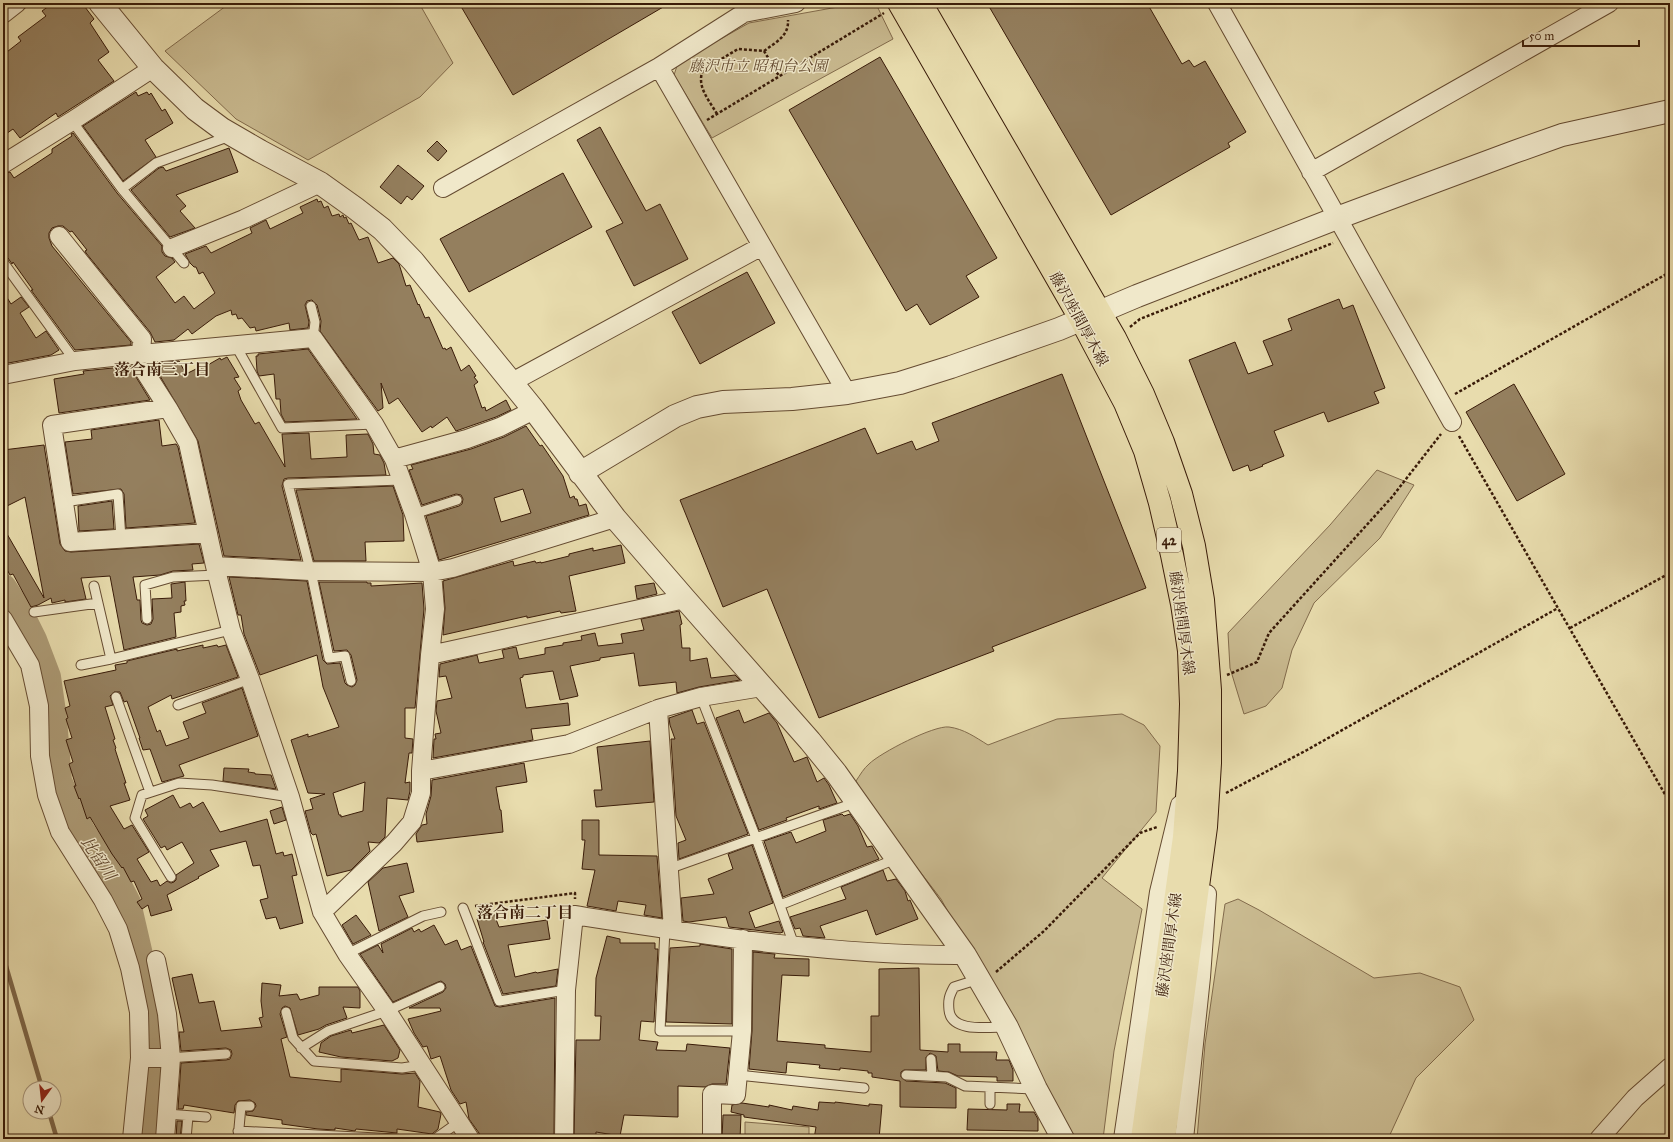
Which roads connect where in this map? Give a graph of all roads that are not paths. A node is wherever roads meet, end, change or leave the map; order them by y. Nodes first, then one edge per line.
1 (17, 3) edge
2 (100, 3) edge
3 (921, 3) edge
4 (1217, 3) edge
5 (1609, 3) edge
6 (792, 4) edge
7 (894, 7) edge
8 (3, 14) edge
9 (659, 67) junction
10 (153, 68) junction
11 (1670, 111) edge
12 (72, 121) junction
13 (233, 135) junction
14 (3, 164) edge
15 (1311, 172) junction
16 (320, 183) junction
17 (443, 188) dead end
18 (122, 189) junction
19 (1337, 218) junction
20 (59, 236) dead end
21 (762, 246) junction
22 (172, 248) junction
23 (3, 262) edge
24 (184, 263) dead end
25 (311, 306) dead end
26 (1090, 316) junction
27 (313, 338) junction
28 (236, 346) junction
29 (141, 354) junction
30 (76, 361) junction
31 (3, 375) edge
32 (512, 382) junction
33 (847, 393) junction
34 (168, 408) junction
35 (534, 410) junction
36 (374, 424) junction
37 (1447, 426) road end
38 (394, 459) junction
39 (580, 473) junction
40 (401, 480) junction
41 (457, 500) dead end
42 (64, 502) junction
43 (414, 514) junction
44 (615, 518) junction
45 (208, 533) junction
46 (121, 539) junction
47 (216, 570) junction
48 (310, 571) junction
49 (432, 572) junction
50 (94, 586) dead end
51 (685, 599) junction
52 (98, 603) junction
53 (34, 612) dead end
54 (3, 619) edge
55 (147, 619) dead end
56 (231, 630) junction
57 (430, 654) junction
58 (111, 658) junction
59 (81, 665) dead end
60 (250, 679) junction
61 (351, 681) dead end
62 (762, 687) junction
63 (116, 697) dead end
64 (701, 697) junction
65 (178, 705) dead end
66 (658, 709) junction
67 (421, 771) junction
68 (1190, 771) junction
69 (150, 792) junction
70 (290, 797) junction
71 (857, 802) junction
72 (1206, 827) junction
73 (756, 838) junction
74 (897, 859) junction
75 (668, 869) junction
76 (171, 877) dead end
77 (780, 905) junction
78 (463, 908) road end
79 (322, 912) junction
80 (441, 912) dead end
81 (669, 930) junction
82 (743, 938) junction
83 (794, 945) junction
84 (347, 954) junction
85 (965, 955) junction
86 (156, 960) dead end
87 (986, 977) junction
88 (440, 987) dead end
89 (566, 990) junction
90 (388, 1011) junction
91 (286, 1012) dead end
92 (1007, 1027) junction
93 (742, 1031) junction
94 (301, 1048) junction
95 (226, 1054) dead end
96 (142, 1058) junction
97 (169, 1058) junction
98 (931, 1059) dead end
99 (422, 1064) junction
100 (1670, 1067) edge
101 (738, 1075) junction
102 (906, 1076) dead end
103 (932, 1076) junction
104 (864, 1088) dead end
105 (990, 1088) junction
106 (1036, 1089) junction
107 (990, 1104) dead end
108 (250, 1106) dead end
109 (166, 1114) junction
110 (188, 1116) junction
111 (206, 1117) dead end
112 (459, 1122) junction
113 (238, 1135) edge
114 (132, 1139) edge
115 (165, 1139) edge
116 (186, 1139) edge
117 (396, 1139) edge
118 (435, 1139) edge
119 (470, 1139) edge
120 (564, 1139) edge
121 (712, 1139) edge
122 (1063, 1139) edge
123 (1123, 1139) edge
124 (1142, 1139) edge
125 (1164, 1139) edge
126 (1184, 1139) edge
127 (1599, 1139) edge

1 - 8 street
2 - 10 street
3 - 26 main road, 藤沢座間厚木線 / 42
4 - 15 street
5 - 15 street
6 - 9 street
7 - 26 main road, 藤沢座間厚木線 / 42
9 - 17 street
9 - 21 street
10 - 12 street
10 - 13 street
11 - 19 street
12 - 14 street
12 - 18 lane
13 - 16 street
13 - 18 lane
15 - 19 street
16 - 22 street
16 - 32 street
18 - 22 lane
19 - 26 street
19 - 37 street
20 - 29 street
21 - 32 street
21 - 33 street
22 - 24 lane
23 - 30 lane
25 - 27 lane
26 - 33 street
26 - 68 main road, 藤沢座間厚木線 / 42
26 - 72 main road, 藤沢座間厚木線 / 42
27 - 28 street
27 - 36 street
28 - 29 street
28 - 36 lane
29 - 30 street
29 - 34 street
30 - 31 street
32 - 35 street
33 - 39 street
34 - 42 street
34 - 45 street
35 - 38 street
35 - 39 street
36 - 38 street
38 - 40 street
39 - 44 street
40 - 43 street
40 - 48 lane
41 - 43 lane
42 - 46 street
42 - 46 lane
43 - 49 street
44 - 49 street
44 - 51 street
45 - 46 street
45 - 47 street
47 - 48 street
47 - 55 lane
47 - 56 street
48 - 49 street
48 - 61 lane
49 - 57 street
50 - 52 lane
51 - 57 street
51 - 62 street
52 - 53 lane
52 - 58 lane
54 - 96 street
56 - 58 lane
56 - 60 street
57 - 67 street
58 - 59 lane
60 - 65 lane
60 - 70 street
62 - 64 street
62 - 71 street
63 - 69 lane
64 - 66 street
64 - 73 lane
66 - 67 street
66 - 75 street
67 - 79 street
68 - 123 street
68 - 124 main road, 藤沢座間厚木線 / 42
69 - 70 lane
69 - 76 lane
70 - 79 street
71 - 73 lane
71 - 74 street
72 - 125 main road, 藤沢座間厚木線 / 42
72 - 126 street
73 - 75 lane
73 - 77 lane
74 - 77 lane
74 - 85 street
75 - 81 street
77 - 83 lane
78 - 89 lane
79 - 84 street
80 - 84 lane
81 - 82 street
81 - 89 street
81 - 93 lane
82 - 83 street
82 - 93 street
83 - 85 street
84 - 90 street
85 - 87 street
86 - 97 street
87 - 92 street
87 - 92 lane
88 - 90 lane
89 - 120 street
90 - 94 lane
90 - 99 street
91 - 94 lane
92 - 106 street
93 - 101 street
94 - 99 lane
95 - 97 lane
96 - 97 street
96 - 114 street
97 - 109 street
98 - 103 lane
99 - 112 street
100 - 127 street
101 - 104 lane
101 - 121 street
102 - 103 lane
103 - 105 lane
105 - 106 lane
105 - 107 lane
106 - 122 street
108 - 113 lane
109 - 110 lane
109 - 115 street
110 - 111 lane
110 - 116 lane
112 - 118 lane
112 - 119 street
113 - 117 lane

